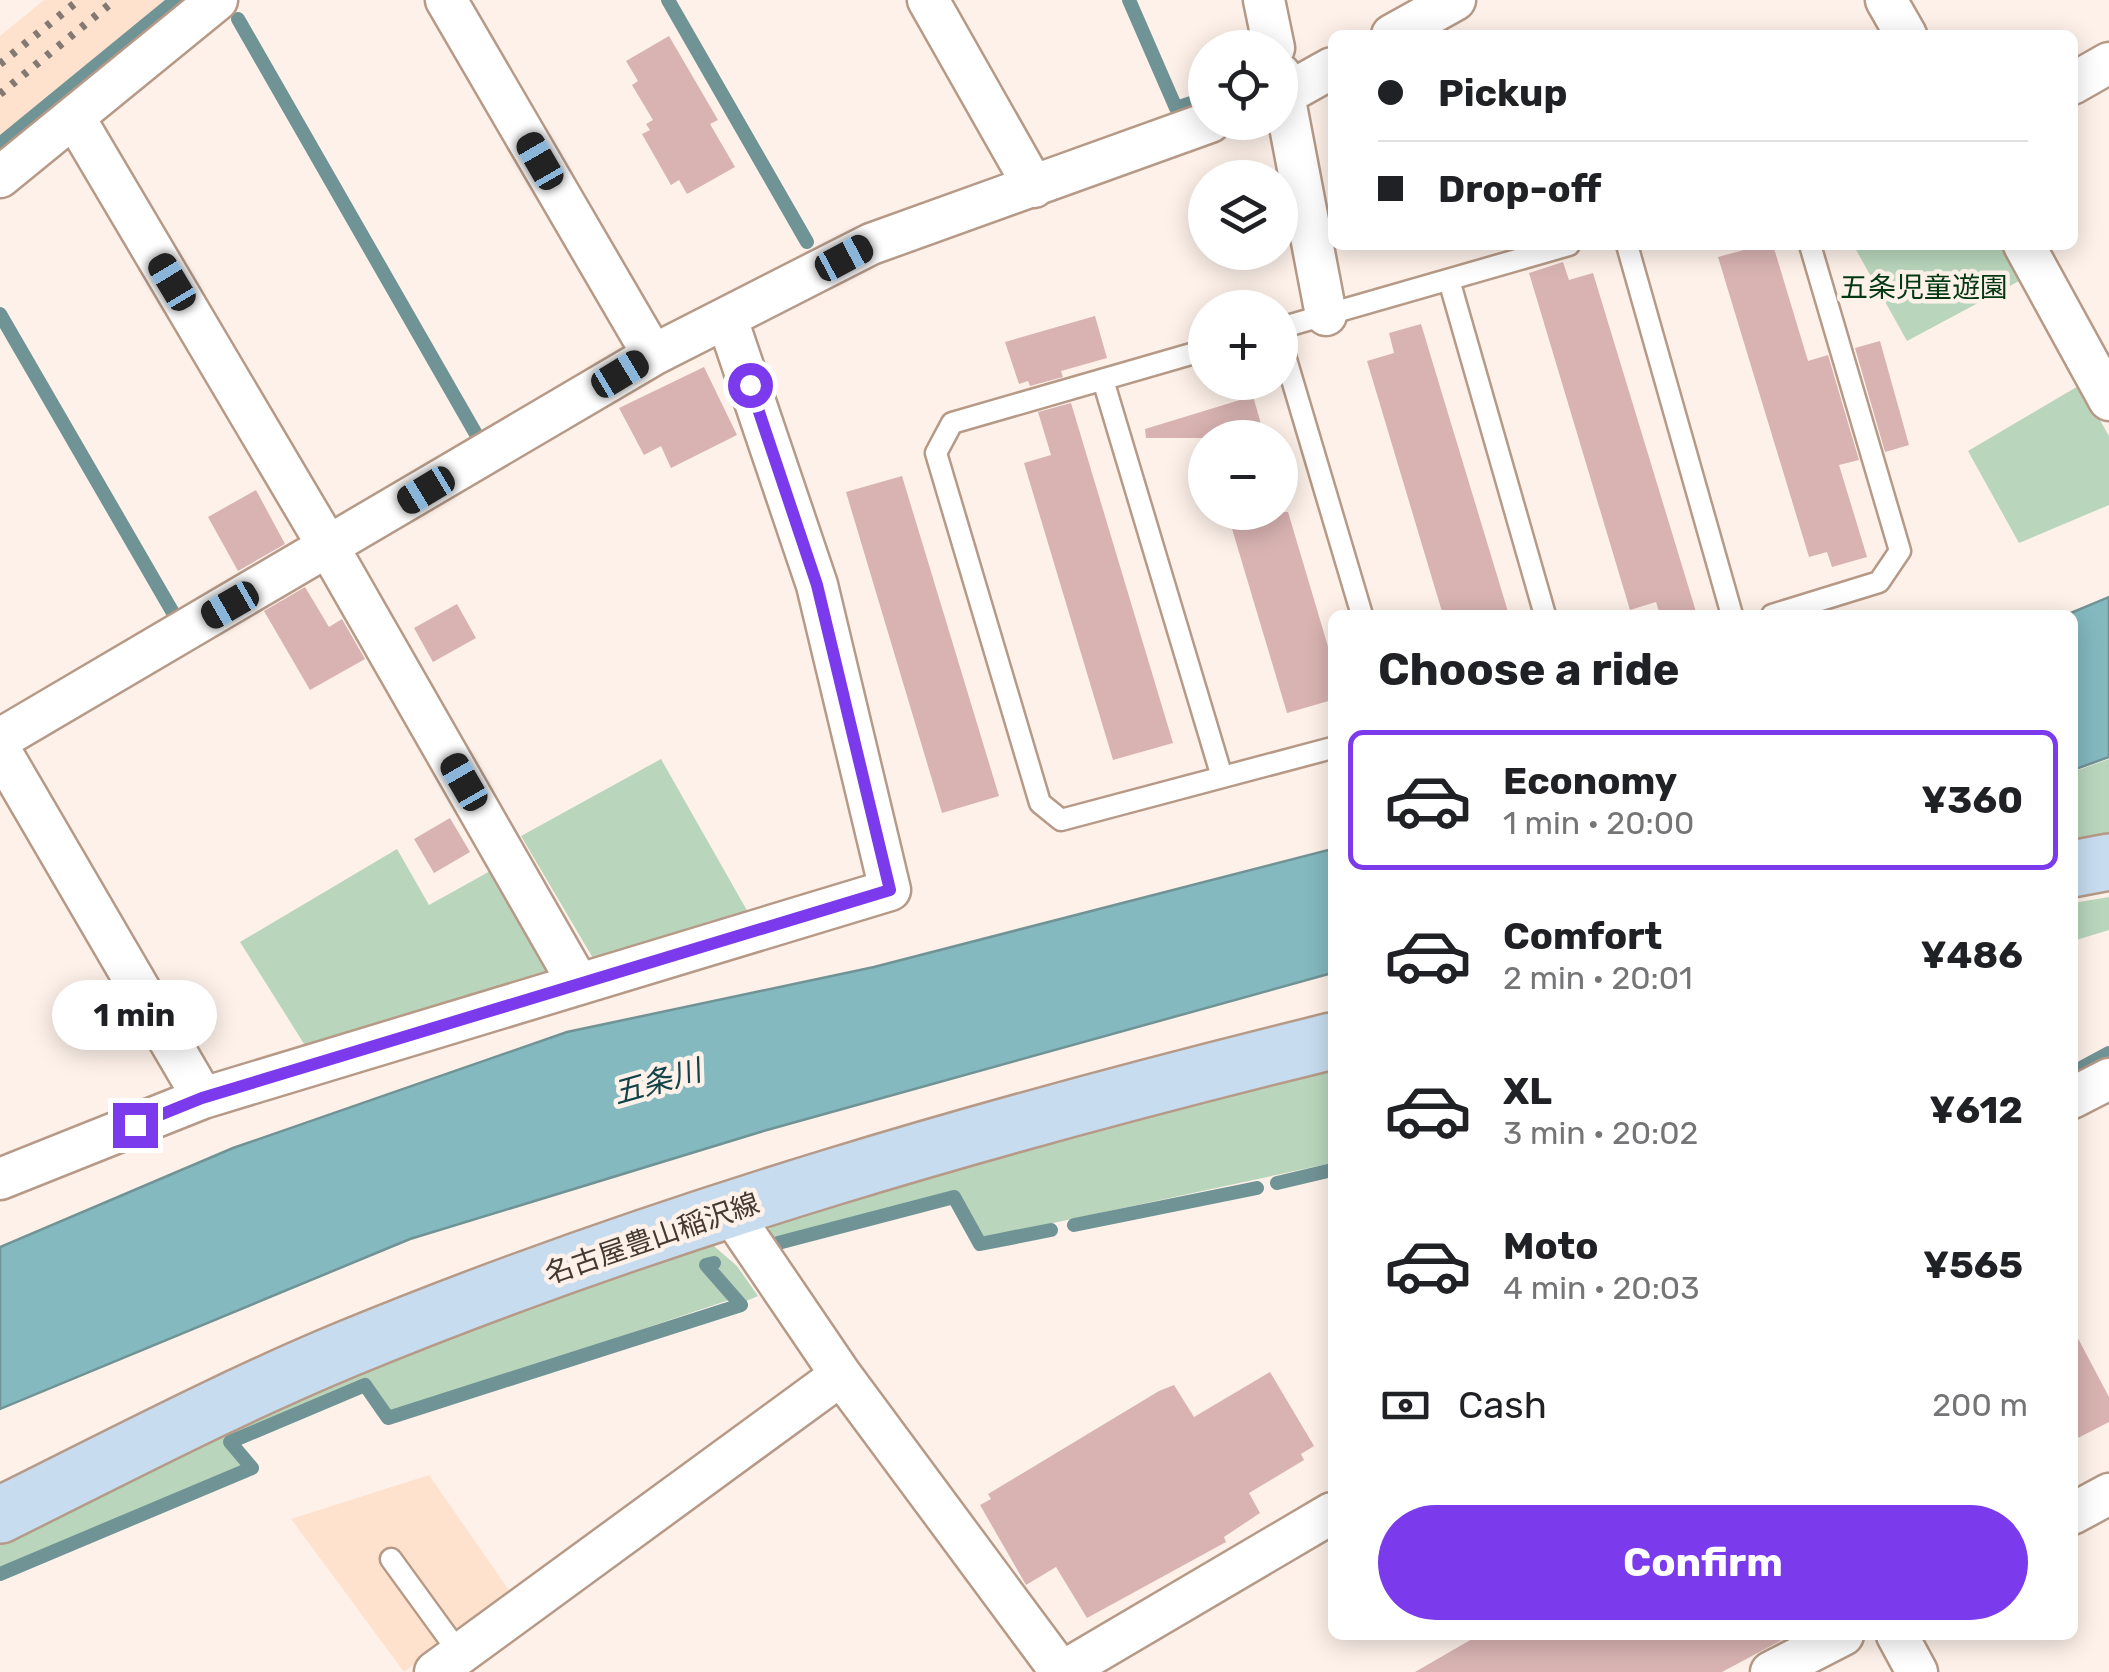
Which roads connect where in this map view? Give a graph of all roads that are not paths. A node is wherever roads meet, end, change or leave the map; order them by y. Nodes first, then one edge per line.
1 (218, 0) edge
2 (446, 0) edge
3 (928, 0) edge
4 (1264, 0) edge
5 (1455, 0) edge
6 (1886, 0) edge
7 (1270, 30) edge
8 (1401, 30) edge
9 (1903, 30) edge
10 (2109, 63) edge
11 (1328, 70) edge
12 (2078, 81) edge
13 (1298, 82) edge
14 (74, 117) junction
15 (1188, 130) edge
16 (1292, 140) edge
17 (0, 177) edge
18 (1034, 187) junction
19 (1551, 250) edge
20 (1628, 250) edge
21 (1811, 250) edge
22 (2027, 250) edge
23 (1448, 280) junction
24 (1326, 315) junction
25 (728, 318) junction
26 (1298, 323) edge
27 (653, 355) junction
28 (1188, 355) edge
29 (1103, 380) junction
30 (1298, 400) edge
31 (2109, 400) edge
32 (329, 548) junction
33 (1361, 610) edge
34 (1544, 610) edge
35 (1731, 610) edge
36 (1788, 610) edge
37 (0, 738) edge
38 (1328, 749) edge
39 (0, 750) edge
40 (1222, 777) junction
41 (2109, 862) edge
42 (2078, 868) edge
43 (578, 983) junction
44 (1328, 1043) edge
45 (2109, 1079) edge
46 (2078, 1095) edge
47 (202, 1098) junction
48 (0, 1178) edge
49 (729, 1210) junction
50 (841, 1375) junction
51 (2109, 1494) edge
52 (2078, 1511) edge
53 (0, 1515) edge
54 (1328, 1515) edge
55 (391, 1559) dead end
56 (1833, 1640) edge
57 (1900, 1640) edge
58 (448, 1663) edge
59 (1061, 1672) edge
60 (1771, 1672) edge
61 (1917, 1672) edge

1 - 14 street
2 - 27 street
3 - 18 street
4 - 7 street
5 - 8 street
6 - 9 street
10 - 12 street
11 - 13 street
14 - 17 street
14 - 32 street
15 - 18 street
16 - 24 street
18 - 25 street
19 - 23 lane
20 - 35 lane
21 - 36 lane
22 - 31 street
23 - 24 lane
23 - 34 lane
24 - 26 lane
25 - 27 street
25 - 43 street
27 - 32 street
28 - 29 lane
29 - 40 lane
29 - 40 lane
30 - 33 lane
32 - 37 street
32 - 43 street
38 - 40 lane
39 - 47 street
41 - 42 main road
43 - 47 street
44 - 49 main road, 名古屋豊山稲沢線
45 - 46 street
47 - 48 street
49 - 50 street
49 - 53 main road, 名古屋豊山稲沢線
50 - 58 street
50 - 59 street
51 - 52 street
54 - 59 street
55 - 58 lane
56 - 60 street
57 - 61 street

